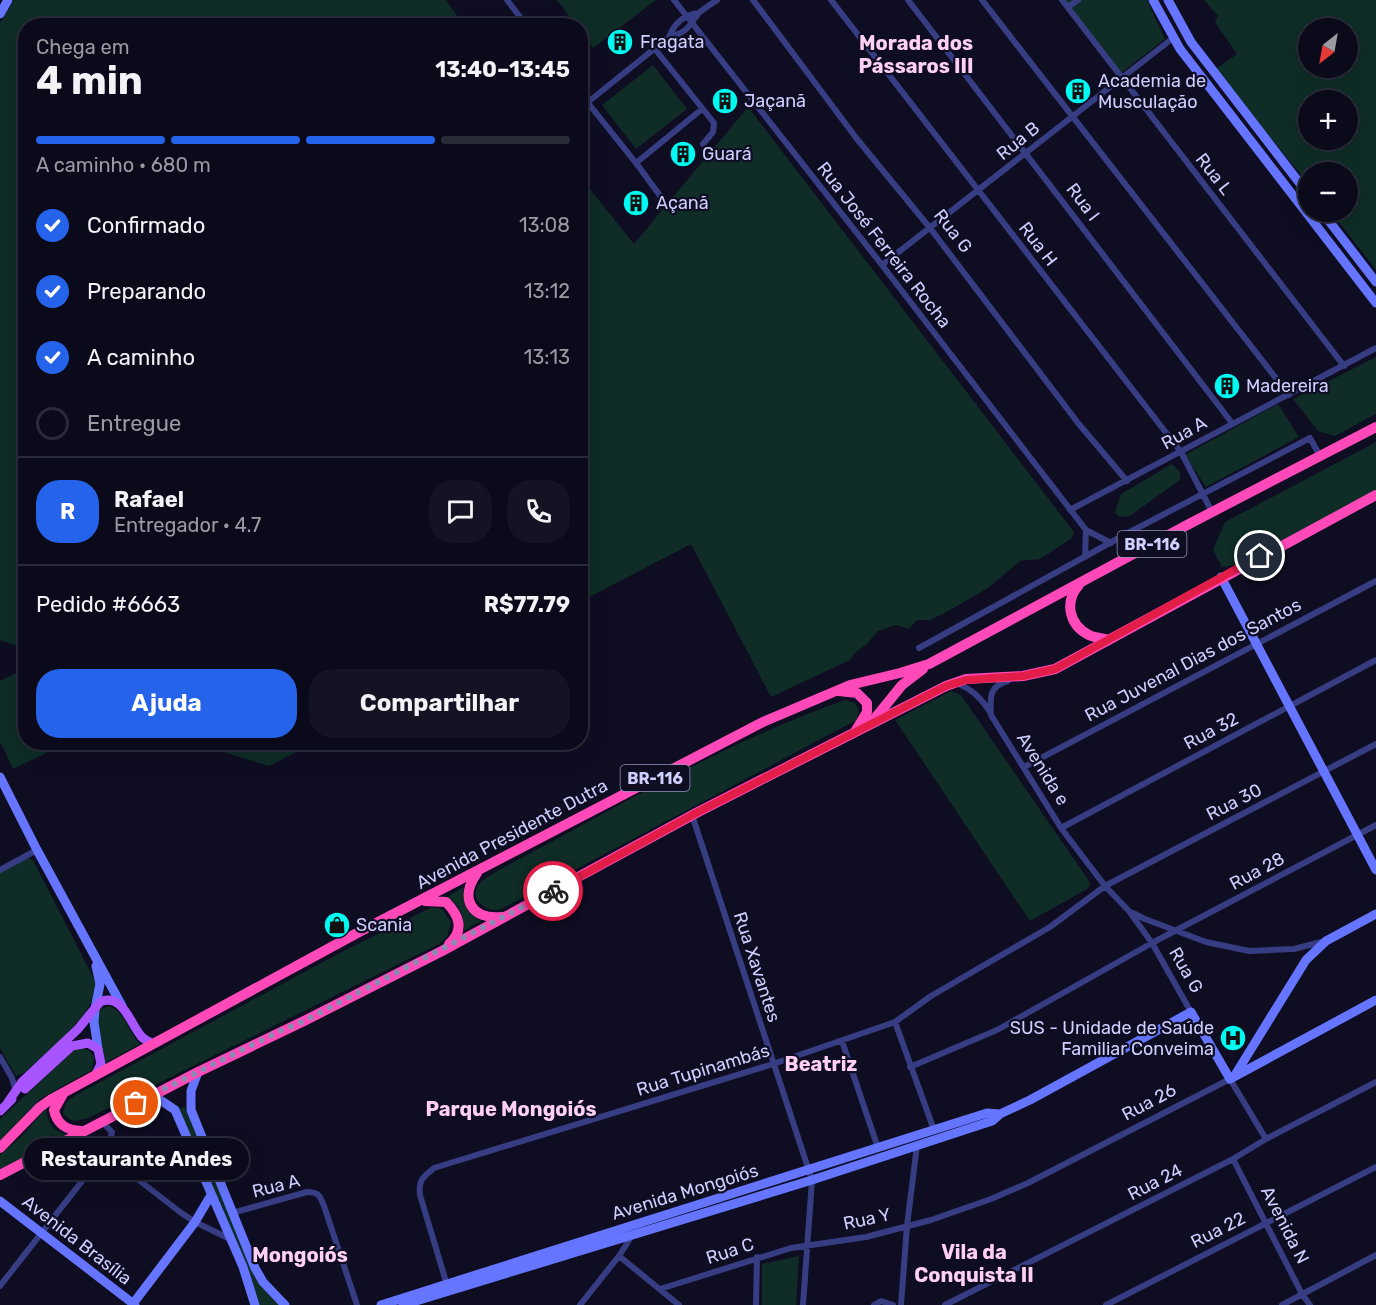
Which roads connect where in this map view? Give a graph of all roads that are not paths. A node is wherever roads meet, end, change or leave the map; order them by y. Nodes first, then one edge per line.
1 (8, 0) edge
2 (507, 0) edge
3 (674, 0) edge
4 (717, 0) edge
5 (753, 0) edge
6 (831, 0) edge
7 (908, 0) edge
8 (982, 0) edge
9 (1062, 0) edge
10 (1078, 0) edge
11 (1154, 0) edge
12 (1168, 0) edge
13 (1068, 7) junction
14 (699, 13) junction
15 (0, 14) edge
16 (686, 15) junction
17 (520, 18) edge
18 (693, 24) junction
19 (669, 37) junction
20 (1173, 38) junction
21 (655, 49) junction
22 (1121, 78) junction
23 (588, 102) joint
24 (702, 109) junction
25 (1073, 116) junction
26 (703, 144) dead end
27 (1027, 153) junction
28 (636, 163) junction
29 (1298, 181) edge
30 (979, 191) junction
31 (661, 197) dead end
32 (1330, 222) edge
33 (930, 228) junction
34 (882, 265) junction
35 (1376, 282) edge
36 (1376, 303) edge
37 (1376, 348) edge
38 (1344, 366) junction
39 (1289, 395) junction
40 (1232, 423) junction
41 (1376, 427) edge
42 (1180, 452) junction
43 (1321, 457) junction
44 (1127, 481) junction
45 (1203, 494) junction
46 (1376, 495) edge
47 (1070, 510) junction
48 (1212, 512) junction
49 (1086, 530) junction
50 (1111, 543) junction
51 (1085, 557) junction
52 (1221, 577) junction
53 (1084, 581) junction
54 (1376, 581) edge
55 (1109, 640) junction
56 (1258, 643) junction
57 (919, 648) dead end
58 (1376, 660) edge
59 (929, 664) junction
60 (1023, 676) junction
61 (955, 682) junction
62 (834, 691) junction
63 (1289, 706) junction
64 (991, 715) junction
65 (870, 725) junction
66 (854, 732) junction
67 (1376, 744) edge
68 (1024, 767) junction
69 (1325, 771) junction
70 (0, 777) edge
71 (692, 815) junction
72 (1376, 825) edge
73 (1061, 828) junction
74 (1357, 835) junction
75 (37, 850) junction
76 (0, 870) edge
77 (479, 870) junction
78 (1376, 870) edge
79 (1105, 886) junction
80 (414, 904) junction
81 (1129, 911) junction
82 (1376, 914) edge
83 (506, 916) junction
84 (1178, 930) junction
85 (1326, 941) junction
86 (1152, 943) junction
87 (442, 951) junction
88 (94, 955) junction
89 (1376, 1000) edge
90 (122, 1006) junction
91 (95, 1009) junction
92 (1191, 1012) junction
93 (895, 1022) junction
94 (842, 1041) junction
95 (153, 1044) junction
96 (98, 1049) junction
97 (0, 1057) edge
98 (773, 1064) junction
99 (910, 1067) junction
100 (198, 1072) junction
101 (95, 1076) junction
102 (12, 1077) junction
103 (1233, 1078) junction
104 (1376, 1082) edge
105 (25, 1084) junction
106 (65, 1091) junction
107 (17, 1093) junction
108 (153, 1095) junction
109 (190, 1106) junction
110 (175, 1110) junction
111 (0, 1111) edge
112 (1000, 1114) junction
113 (102, 1121) junction
114 (934, 1130) junction
115 (81, 1131) junction
116 (1266, 1139) junction
117 (917, 1145) junction
118 (0, 1148) edge
119 (878, 1148) junction
120 (104, 1153) junction
121 (1233, 1160) junction
122 (1376, 1167) edge
123 (0, 1175) edge
124 (811, 1175) junction
125 (211, 1195) junction
126 (0, 1201) edge
127 (232, 1213) junction
128 (931, 1220) joint
129 (195, 1222) junction
130 (1265, 1222) junction
131 (907, 1226) junction
132 (632, 1229) junction
133 (42, 1234) junction
134 (230, 1239) junction
135 (809, 1244) junction
136 (1376, 1255) edge
137 (619, 1256) junction
138 (757, 1257) junction
139 (447, 1285) junction
140 (0, 1286) edge
141 (660, 1289) junction
142 (1302, 1294) junction
143 (892, 1304) edge
144 (133, 1305) edge
145 (255, 1305) edge
146 (285, 1305) edge
147 (357, 1305) edge
148 (381, 1305) edge
149 (403, 1305) edge
150 (580, 1305) edge
151 (679, 1305) edge
152 (756, 1305) edge
153 (803, 1305) edge
154 (874, 1305) edge
155 (901, 1305) edge
156 (945, 1305) edge
157 (1106, 1305) edge
158 (1282, 1305) edge
159 (1310, 1305) edge

1 - 15 street
2 - 17 street
3 - 16 street, Rua José Ferreira Rocha
4 - 14 street
5 - 33 street, Rua G
6 - 30 street, Rua H
7 - 27 street, Rua I
8 - 25 street
9 - 13 street, Rua L
10 - 13 street
11 - 20 street
12 - 29 street
13 - 22 street, Rua L
14 - 16 street
14 - 18 street
16 - 18 street, Rua José Ferreira Rocha
16 - 19 street
18 - 19 street
18 - 34 street, Rua José Ferreira Rocha
19 - 21 street
20 - 22 street, Rua B
20 - 36 street
21 - 23 street
21 - 24 street
22 - 25 street, Rua B
22 - 38 street, Rua L
23 - 28 street
24 - 26 street
24 - 28 street
25 - 27 street, Rua B
25 - 39 street
27 - 30 street, Rua B
27 - 40 street, Rua I
28 - 31 street
30 - 33 street, Rua B
30 - 42 street, Rua H
32 - 35 street
33 - 34 street, Rua B
33 - 44 street, Rua G
34 - 47 street, Rua José Ferreira Rocha
37 - 38 street, Rua A
38 - 39 street, Rua A
39 - 40 street, Rua A
40 - 42 street, Rua A
41 - 43 highway, Avenida Presidente Dutra / BR-116
42 - 44 street, Rua A
42 - 45 street, Rua H
43 - 45 street
43 - 48 highway, Avenida Presidente Dutra / BR-116
44 - 47 street, Rua A
45 - 48 street, Rua H
45 - 50 street
46 - 52 highway
47 - 49 street, Rua José Ferreira Rocha
48 - 53 highway, Avenida Presidente Dutra / BR-116
49 - 50 street
49 - 51 street
50 - 51 street
51 - 57 street
52 - 55 highway
52 - 56 street
53 - 55 highway
53 - 59 highway, Avenida Presidente Dutra / BR-116
54 - 56 street, Rua Juvenal Dias dos Santos
55 - 60 highway
56 - 63 street
56 - 68 street, Rua Juvenal Dias dos Santos
58 - 63 street, Rua 32
59 - 62 highway, Avenida Presidente Dutra / BR-116
59 - 65 highway, Avenida Presidente Dutra / BR-116
60 - 61 highway
60 - 64 street
61 - 64 street, Avenida e
61 - 65 highway
62 - 66 highway
62 - 77 highway, Avenida Presidente Dutra / BR-116
63 - 69 street
63 - 73 street, Rua 32
64 - 68 street, Avenida e
65 - 66 highway, Avenida Presidente Dutra / BR-116
66 - 71 highway, Avenida Presidente Dutra / BR-116
67 - 69 street, Rua 30
68 - 73 street, Avenida e
69 - 74 street
69 - 79 street, Rua 30
70 - 75 street
71 - 83 highway, Avenida Presidente Dutra / BR-116
71 - 98 street, Rua Xavantes
72 - 74 street, Rua 28
73 - 79 street, Avenida e
74 - 78 street
74 - 84 street, Rua 28
75 - 76 street
75 - 88 street
77 - 80 highway, Avenida Presidente Dutra / BR-116
77 - 83 highway
79 - 81 street, Rua G
79 - 93 street, Rua Tupinambás
80 - 87 highway
80 - 95 highway, Avenida Presidente Dutra / BR-116
81 - 84 street
81 - 86 street, Rua G
82 - 85 street
83 - 87 highway, Avenida Presidente Dutra / BR-116
84 - 85 street
84 - 86 street, Rua 28
85 - 103 street
86 - 92 street, Rua G
86 - 99 street, Rua 28
87 - 100 highway, Avenida Presidente Dutra / BR-116
88 - 90 street
88 - 91 street
89 - 103 street, Rua 26
90 - 91 main road
90 - 95 main road
91 - 96 street
91 - 105 main road
92 - 103 street, Rua G
92 - 112 street, Avenida Mongoiós
93 - 94 street, Rua Tupinambás
93 - 99 street
94 - 98 street, Rua Tupinambás
94 - 119 street
95 - 101 highway, BR-116
96 - 101 main road
96 - 105 main road
97 - 102 street
98 - 124 street, Rua Xavantes
98 - 139 street, Rua Tupinambás
99 - 114 street
100 - 108 highway, Avenida Presidente Dutra / BR-116
100 - 109 street
101 - 106 highway, BR-116
102 - 105 street
102 - 107 street
103 - 116 street, Rua G
103 - 128 street, Rua 26
104 - 116 street, Rua 24
105 - 107 main road
106 - 115 highway
106 - 118 highway, BR-116
107 - 111 main road
108 - 110 street
108 - 113 highway, Avenida Presidente Dutra / BR-116
109 - 110 street
109 - 127 street
110 - 125 street
112 - 114 street, Avenida Mongoiós
112 - 117 street, Avenida Mongoiós
113 - 115 highway, Avenida Presidente Dutra / BR-116
113 - 120 street
114 - 119 street, Avenida Mongoiós
115 - 123 highway, Avenida Presidente Dutra / BR-116
116 - 121 street, Rua 24
117 - 124 street, Avenida Mongoiós
117 - 131 street
119 - 124 street, Avenida Mongoiós
120 - 129 street
120 - 133 street
121 - 130 street, Avenida N
121 - 156 street, Rua 24
122 - 130 street, Rua 22
124 - 132 street, Avenida Mongoiós
124 - 135 street, Rua Xavantes
125 - 129 street
125 - 134 street
126 - 133 street, Avenida Brasília
127 - 146 street
127 - 147 street, Rua A
128 - 131 street, Rua Y
129 - 134 street
129 - 144 street
130 - 142 street, Avenida N
130 - 157 street, Rua 22
131 - 135 street, Rua Y
131 - 155 street
132 - 137 street
132 - 139 street, Avenida Mongoiós
132 - 149 street, Avenida Mongoiós
133 - 140 street
133 - 144 street, Avenida Brasília
134 - 145 street
135 - 138 street, Rua C
135 - 153 street, Rua Xavantes
136 - 142 street
137 - 141 street
137 - 150 street
138 - 141 street, Rua C
138 - 152 street
139 - 148 street, Avenida Mongoiós
141 - 151 street
142 - 158 street
142 - 159 street, Avenida N
143 - 154 street

